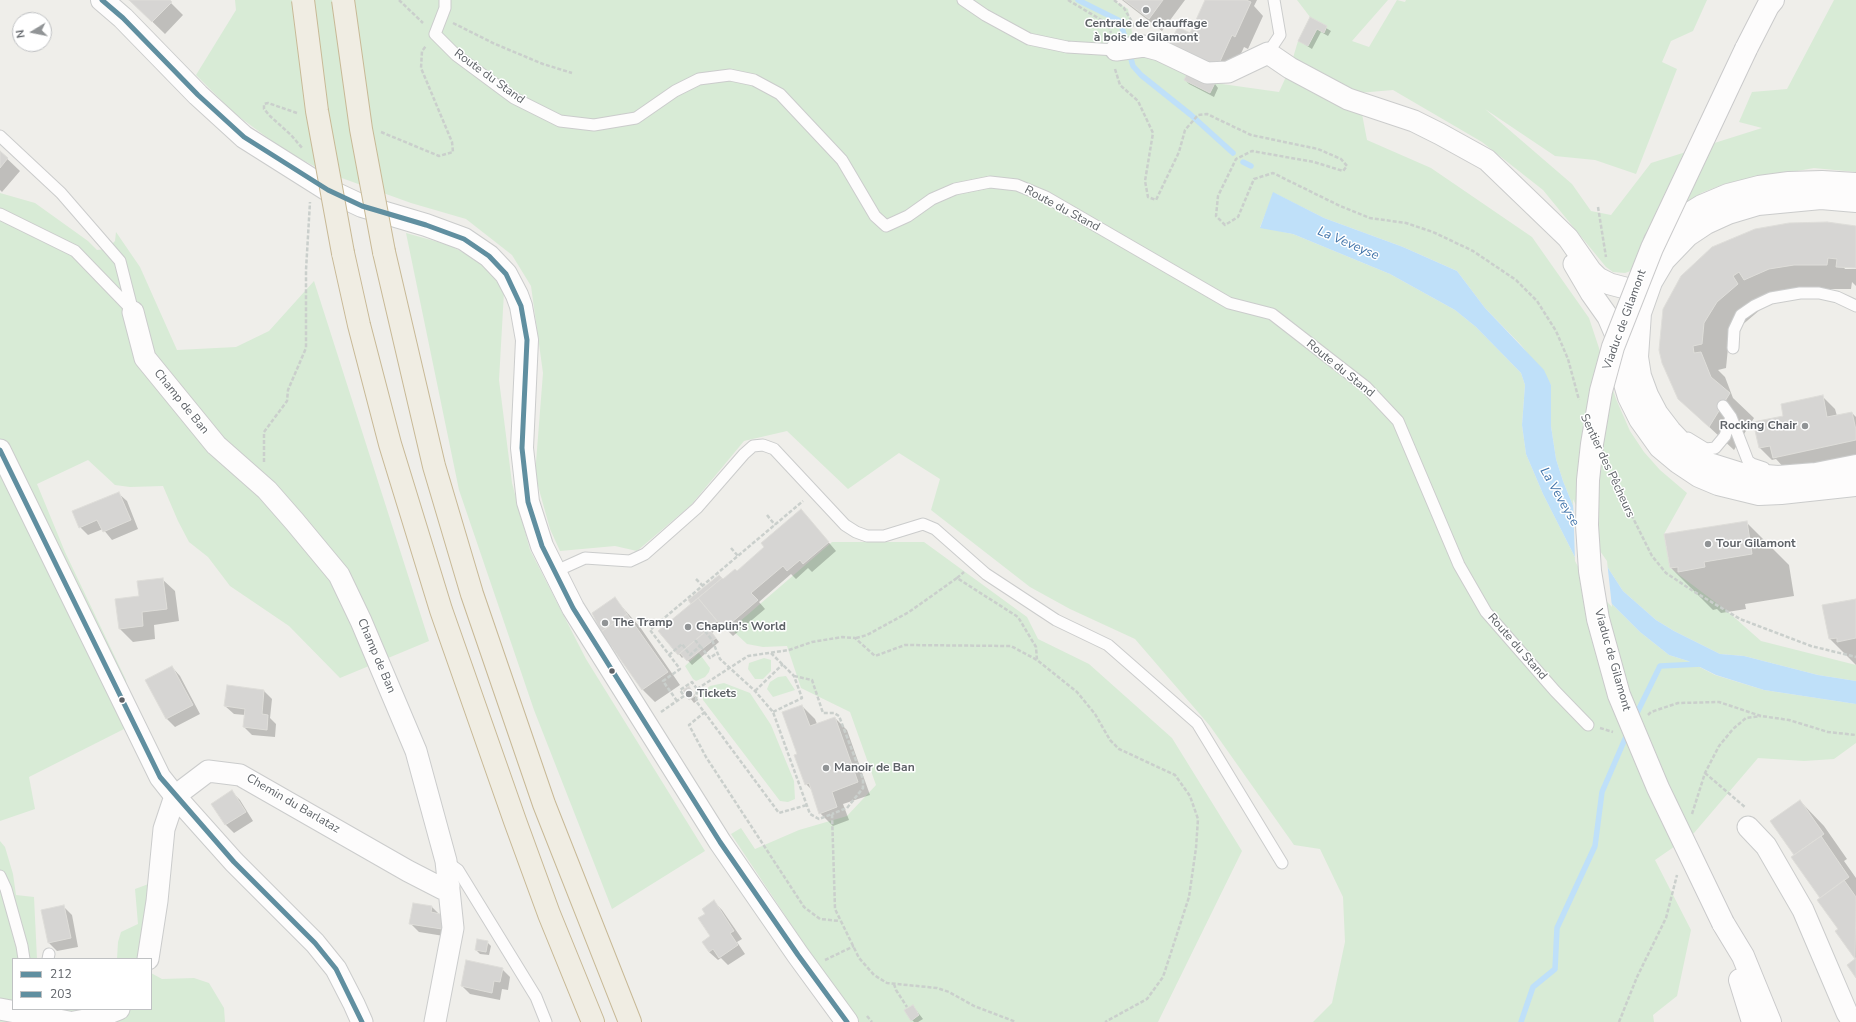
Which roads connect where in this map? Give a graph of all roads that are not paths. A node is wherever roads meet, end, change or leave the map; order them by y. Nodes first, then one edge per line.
1 (102, 0) edge
2 (303, 0) edge
3 (343, 0) edge
4 (446, 0) edge
5 (963, 0) edge
6 (1274, 0) edge
7 (1770, 2) edge
8 (1126, 48) joint
9 (1268, 53) junction
10 (0, 136) edge
11 (1856, 184) edge
12 (1856, 201) edge
13 (0, 214) edge
14 (1552, 224) junction
15 (1619, 286) junction
16 (1856, 306) edge
17 (133, 312) junction
18 (1618, 338) junction
19 (1733, 348) dead end
20 (1722, 406) dead end
21 (1731, 418) junction
22 (1670, 431) junction
23 (0, 450) edge
24 (1856, 466) edge
25 (1816, 474) junction
26 (1856, 485) edge
27 (554, 572) junction
28 (1588, 725) road end
29 (175, 796) junction
30 (1748, 827) dead end
31 (446, 861) junction
32 (1282, 863) dead end
33 (0, 876) edge
34 (449, 886) junction
35 (1723, 923) junction
36 (24, 958) edge
37 (148, 958) edge
38 (0, 1009) edge
39 (116, 1010) edge
40 (28, 1012) edge
41 (69, 1022) edge
42 (74, 1022) edge
43 (362, 1022) edge
44 (435, 1022) edge
45 (546, 1022) edge
46 (593, 1022) edge
47 (630, 1022) edge
48 (847, 1022) edge
49 (1753, 1022) edge
50 (1770, 1022) edge
51 (1853, 1022) edge

1 - 27 street
2 - 46 highway, bridge
3 - 47 highway, bridge
4 - 28 lane, Route du Stand
5 - 8 lane
6 - 9 lane
7 - 35 street, Viaduc de Gilamont, bridge
8 - 9 street
9 - 14 street
10 - 17 lane
11 - 15 street
12 - 22 street
13 - 17 lane
14 - 15 street
14 - 18 street
15 - 18 street
16 - 19 lane
17 - 31 street, Champ de Ban
18 - 26 street
20 - 21 lane
21 - 22 lane
21 - 25 lane
22 - 25 street
23 - 29 street
24 - 25 street
27 - 32 lane
27 - 48 street
29 - 34 street, Chemin du Barlataz
29 - 37 street
29 - 43 street
30 - 51 street
31 - 34 street, Champ de Ban
31 - 45 lane
33 - 36 lane
34 - 44 street, Champ de Ban
35 - 49 street, Viaduc de Gilamont
35 - 50 street, Viaduc de Gilamont
38 - 40 street
39 - 42 street
40 - 41 street

